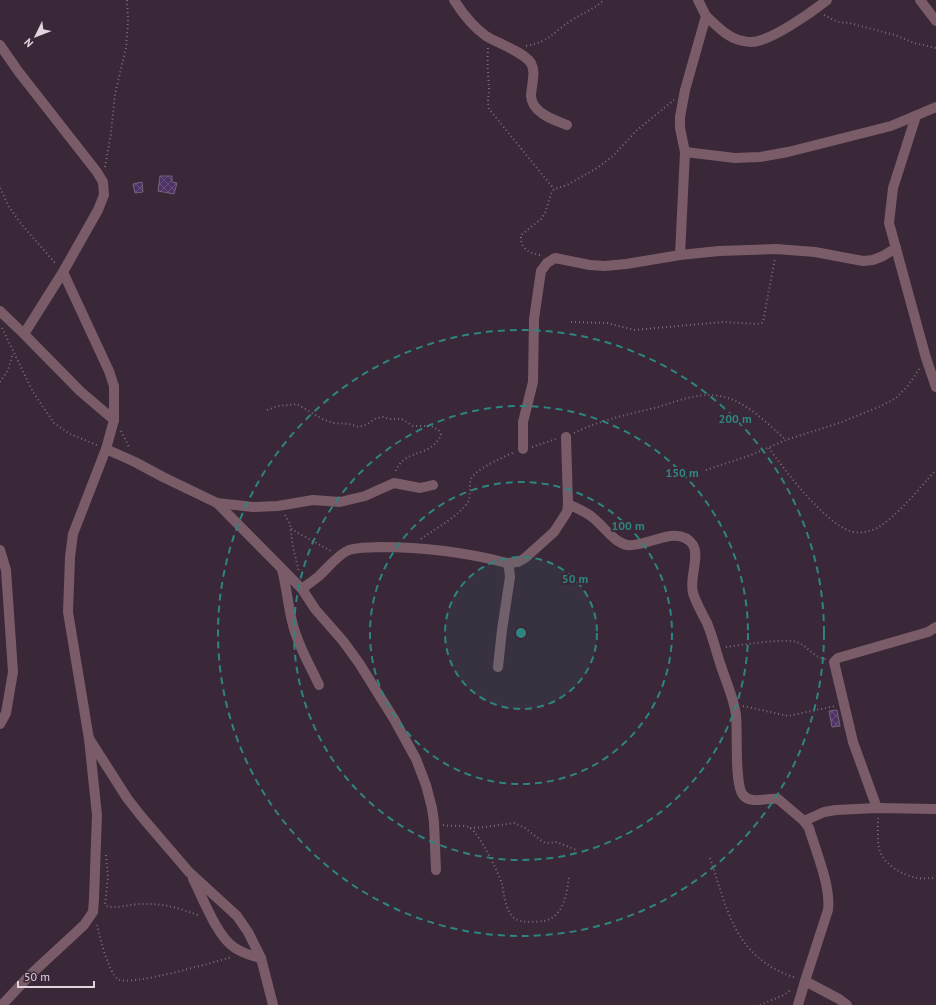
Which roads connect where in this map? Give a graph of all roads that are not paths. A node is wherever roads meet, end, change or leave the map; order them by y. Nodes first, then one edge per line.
1 (454, 0) edge
2 (698, 0) edge
3 (827, 0) edge
4 (920, 0) edge
5 (706, 16) junction
6 (936, 21) edge
7 (0, 45) edge
8 (936, 107) edge
9 (916, 116) junction
10 (567, 125) dead end
11 (685, 152) junction
12 (896, 248) junction
13 (680, 255) junction
14 (63, 272) junction
15 (0, 311) edge
16 (24, 334) junction
17 (936, 387) edge
18 (114, 420) junction
19 (566, 436) road end
20 (106, 449) junction
21 (523, 449) road end
22 (433, 485) dead end
23 (217, 503) junction
24 (568, 504) junction
25 (0, 550) edge
26 (507, 563) junction
27 (281, 568) junction
28 (302, 589) junction
29 (936, 627) edge
30 (498, 667) dead end
31 (319, 685) dead end
32 (0, 724) edge
33 (88, 739) junction
34 (877, 808) junction
35 (936, 809) edge
36 (804, 821) junction
37 (436, 870) dead end
38 (189, 872) junction
39 (261, 958) junction
40 (804, 981) junction
41 (2, 1005) edge
42 (273, 1005) edge
43 (798, 1005) edge
44 (847, 1005) edge

1 - 10 street
2 - 5 street
3 - 5 street
4 - 6 street
5 - 11 street
7 - 14 street
8 - 9 street
9 - 11 street
9 - 12 street
11 - 13 street
12 - 13 street
12 - 17 street
13 - 21 street
14 - 16 street
14 - 18 street
15 - 16 street
16 - 18 street
18 - 20 street
19 - 24 street
20 - 23 street
20 - 33 street
22 - 23 street
23 - 27 street
24 - 26 street
24 - 36 street
25 - 32 street
26 - 28 street
26 - 30 street
27 - 28 street
27 - 31 street
28 - 37 street
29 - 34 street
33 - 38 street
33 - 41 street
34 - 35 street
34 - 36 street
36 - 40 street
38 - 39 street
38 - 39 street
39 - 42 street
40 - 43 street
40 - 44 street

